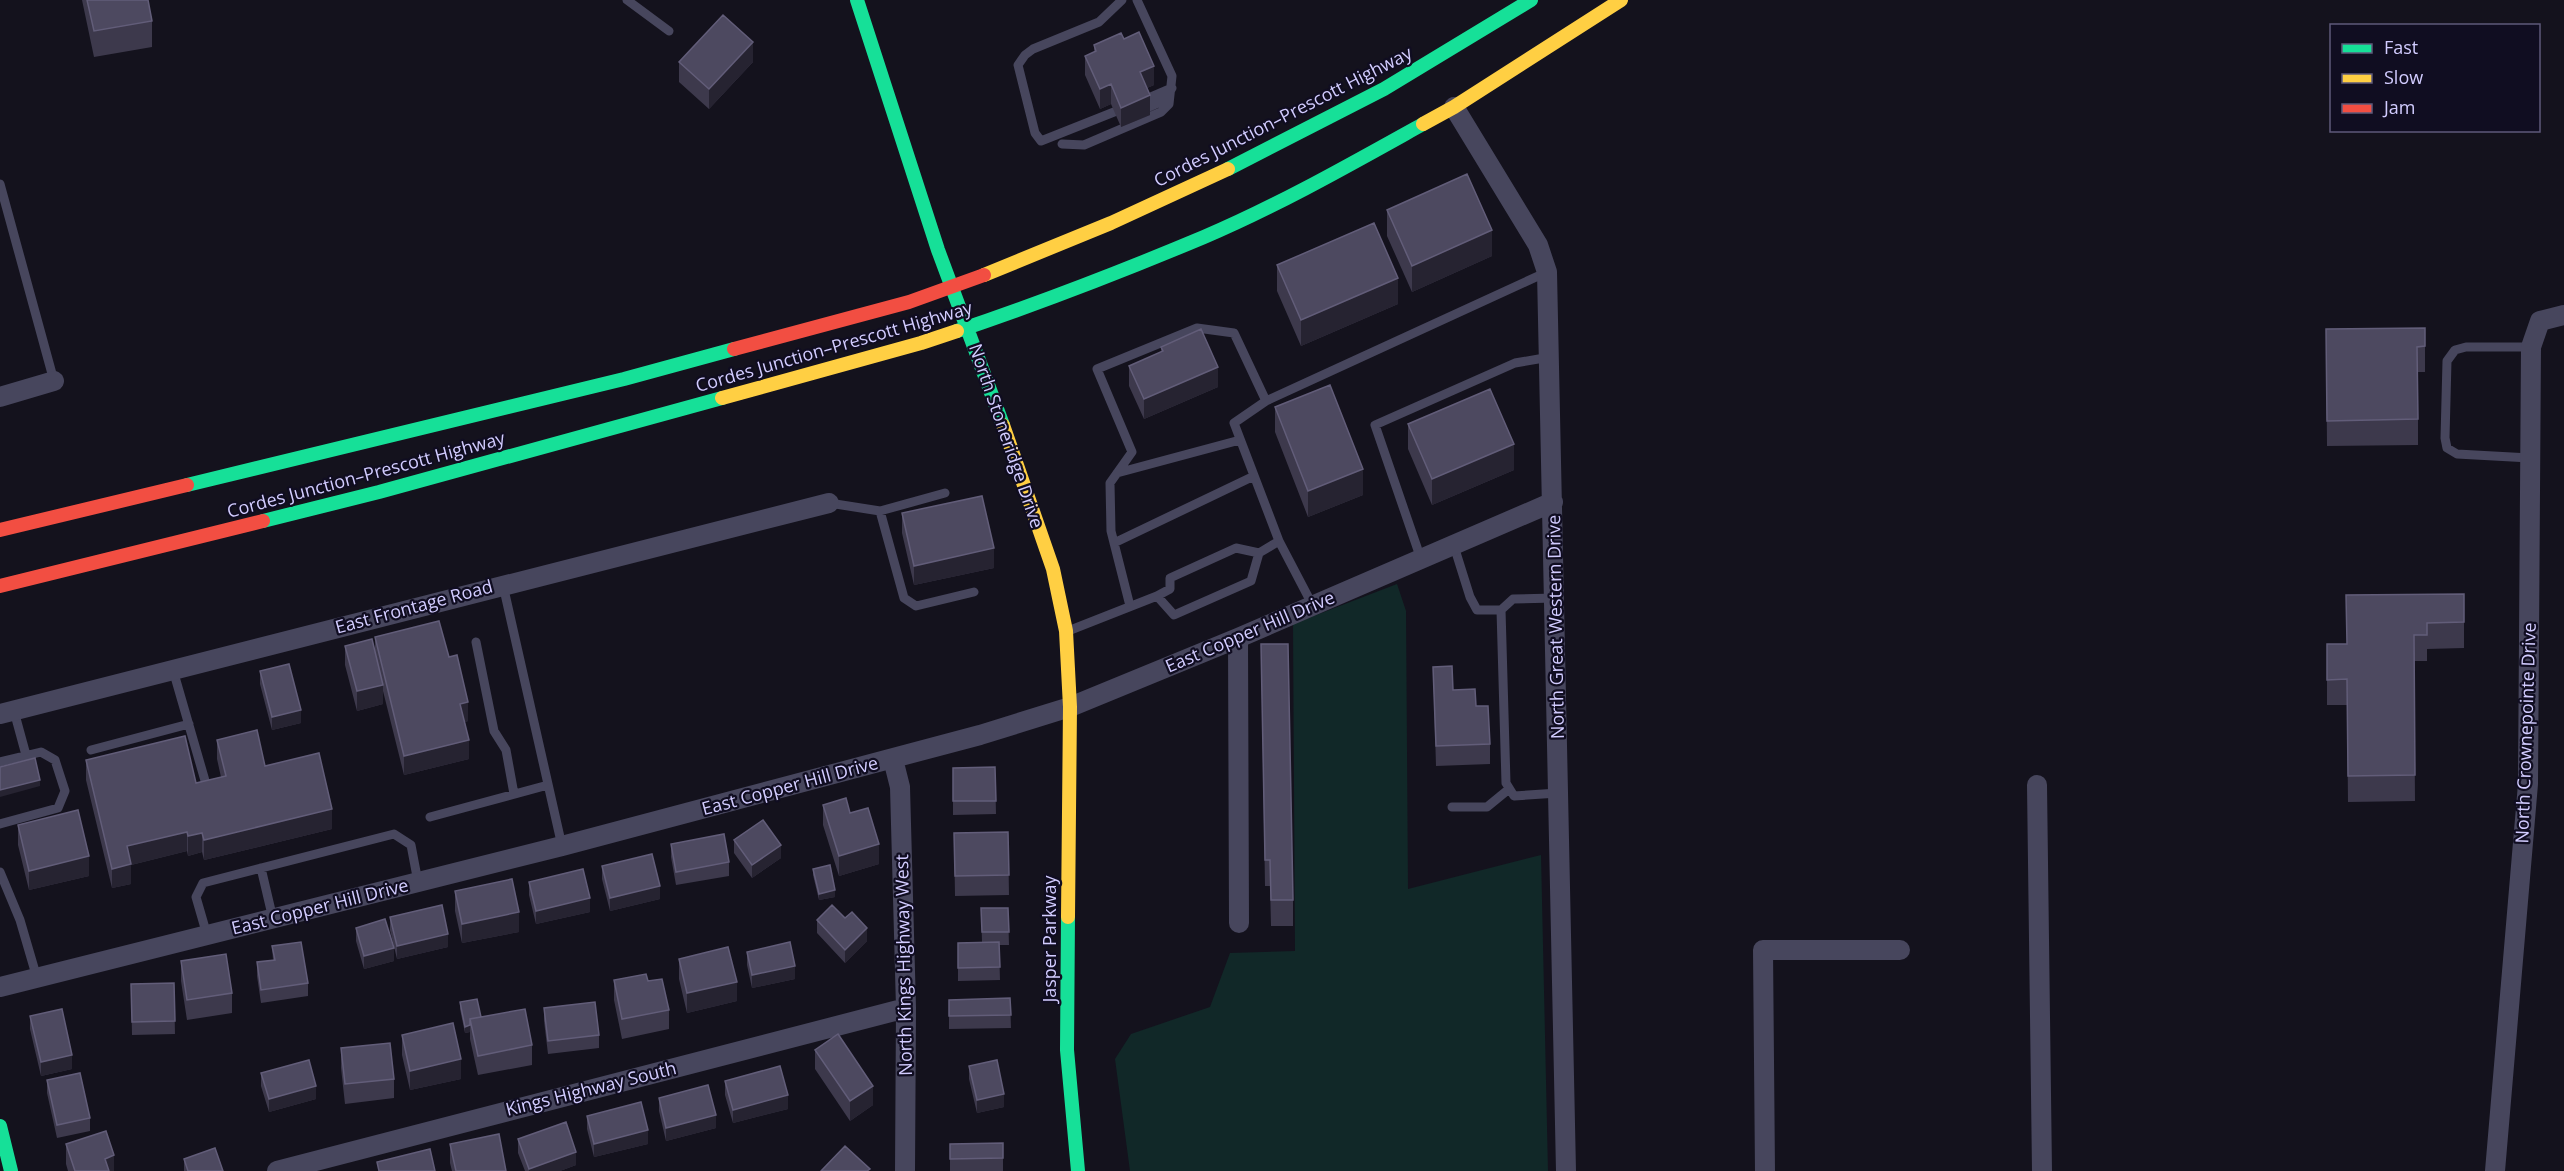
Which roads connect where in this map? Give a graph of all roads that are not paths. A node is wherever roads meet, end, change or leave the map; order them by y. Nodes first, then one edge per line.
1 (627, 0) edge
2 (857, 0) edge
3 (1122, 0) edge
4 (1137, 0) edge
5 (1532, 0) edge
6 (1622, 0) edge
7 (669, 31) dead end
8 (1172, 88) junction
9 (1145, 104) edge
10 (1454, 107) junction
11 (1114, 112) edge
12 (1062, 144) dead end
13 (0, 184) edge
14 (1547, 272) junction
15 (952, 286) junction
16 (2564, 315) edge
17 (968, 328) junction
18 (2531, 347) junction
19 (1550, 357) junction
20 (54, 381) joint
21 (0, 397) edge
22 (1266, 401) junction
23 (1240, 440) junction
24 (2530, 458) junction
25 (1117, 473) junction
26 (1254, 476) junction
27 (945, 493) dead end
28 (1553, 502) junction
29 (829, 503) joint
30 (880, 511) junction
31 (0, 530) edge
32 (1279, 541) junction
33 (1114, 543) junction
34 (1454, 546) junction
35 (1259, 553) junction
36 (1421, 560) junction
37 (503, 585) junction
38 (0, 586) edge
39 (974, 592) dead end
40 (1157, 596) junction
41 (1555, 598) junction
42 (1130, 606) junction
43 (1313, 606) junction
44 (1501, 610) junction
45 (1066, 632) junction
46 (1238, 638) junction
47 (476, 642) dead end
48 (173, 670) junction
49 (1070, 707) junction
50 (7, 713) edge
51 (189, 724) junction
52 (91, 750) dead end
53 (26, 755) junction
54 (893, 759) junction
55 (0, 762) edge
56 (548, 785) junction
57 (2037, 785) dead end
58 (1509, 789) junction
59 (208, 790) edge
60 (1559, 793) junction
61 (514, 794) junction
62 (1452, 807) dead end
63 (430, 817) dead end
64 (0, 824) edge
65 (562, 846) junction
66 (261, 868) junction
67 (0, 872) edge
68 (418, 882) junction
69 (273, 919) junction
70 (1239, 923) dead end
71 (207, 935) junction
72 (1900, 950) dead end
73 (36, 978) junction
74 (0, 987) edge
75 (906, 1008) junction
76 (0, 1126) edge
77 (276, 1170) edge
78 (11, 1171) edge
79 (905, 1171) edge
80 (1078, 1171) edge
81 (1566, 1171) edge
82 (1765, 1171) edge
83 (2042, 1171) edge
84 (2496, 1171) edge

1 - 7 lane
2 - 15 main road, North Stoneridge Drive
3 - 11 lane
4 - 8 lane
5 - 15 main road, Cordes Junction–Prescott Highway
6 - 10 main road, Cordes Junction–Prescott Highway
8 - 9 lane
8 - 12 lane
10 - 14 street, North Great Western Drive
10 - 17 main road, Cordes Junction–Prescott Highway
13 - 20 lane
14 - 19 street, North Great Western Drive
14 - 22 lane
15 - 17 main road, North Stoneridge Drive
15 - 31 main road, Cordes Junction–Prescott Highway
16 - 18 street, North Crownepointe Drive
17 - 38 main road, Cordes Junction–Prescott Highway
17 - 45 main road, North Stoneridge Drive
18 - 24 street, North Crownepointe Drive
18 - 24 lane
19 - 28 street, North Great Western Drive
19 - 36 lane
20 - 21 street
22 - 23 lane
22 - 25 lane
23 - 25 lane
23 - 26 lane
24 - 84 street, North Crownepointe Drive
25 - 33 lane
26 - 32 lane
26 - 33 lane
27 - 30 lane
28 - 34 street, East Copper Hill Drive
28 - 41 street, North Great Western Drive
29 - 30 lane
29 - 37 street, East Frontage Road
30 - 39 lane
32 - 35 lane
32 - 43 lane
33 - 42 lane
34 - 36 street, East Copper Hill Drive
34 - 44 lane
35 - 40 lane
35 - 40 lane
36 - 43 street, East Copper Hill Drive
37 - 48 street, East Frontage Road
37 - 56 lane
40 - 42 lane
41 - 44 lane
41 - 60 street, North Great Western Drive
42 - 45 lane
43 - 46 street, East Copper Hill Drive
44 - 58 lane
45 - 49 main road, North Stoneridge Drive
46 - 49 street, East Copper Hill Drive
46 - 70 street
47 - 61 lane
48 - 50 street, East Frontage Road
48 - 51 lane
49 - 54 street, East Copper Hill Drive
49 - 80 main road, Jasper Parkway
50 - 53 lane
51 - 52 lane
51 - 59 lane
53 - 55 lane
53 - 64 lane
54 - 65 street, East Copper Hill Drive
54 - 75 street, North Kings Highway West
56 - 61 lane
56 - 65 lane
57 - 83 street
58 - 60 lane
58 - 62 lane
60 - 81 street, North Great Western Drive
61 - 63 lane
65 - 68 street, East Copper Hill Drive
66 - 68 lane
66 - 69 lane
66 - 71 lane
67 - 73 lane
68 - 69 street, East Copper Hill Drive
69 - 71 street, East Copper Hill Drive
71 - 73 street, East Copper Hill Drive
72 - 82 street
73 - 74 street, East Copper Hill Drive
75 - 77 street, Kings Highway South
75 - 79 street, North Kings Highway West
76 - 78 main road

